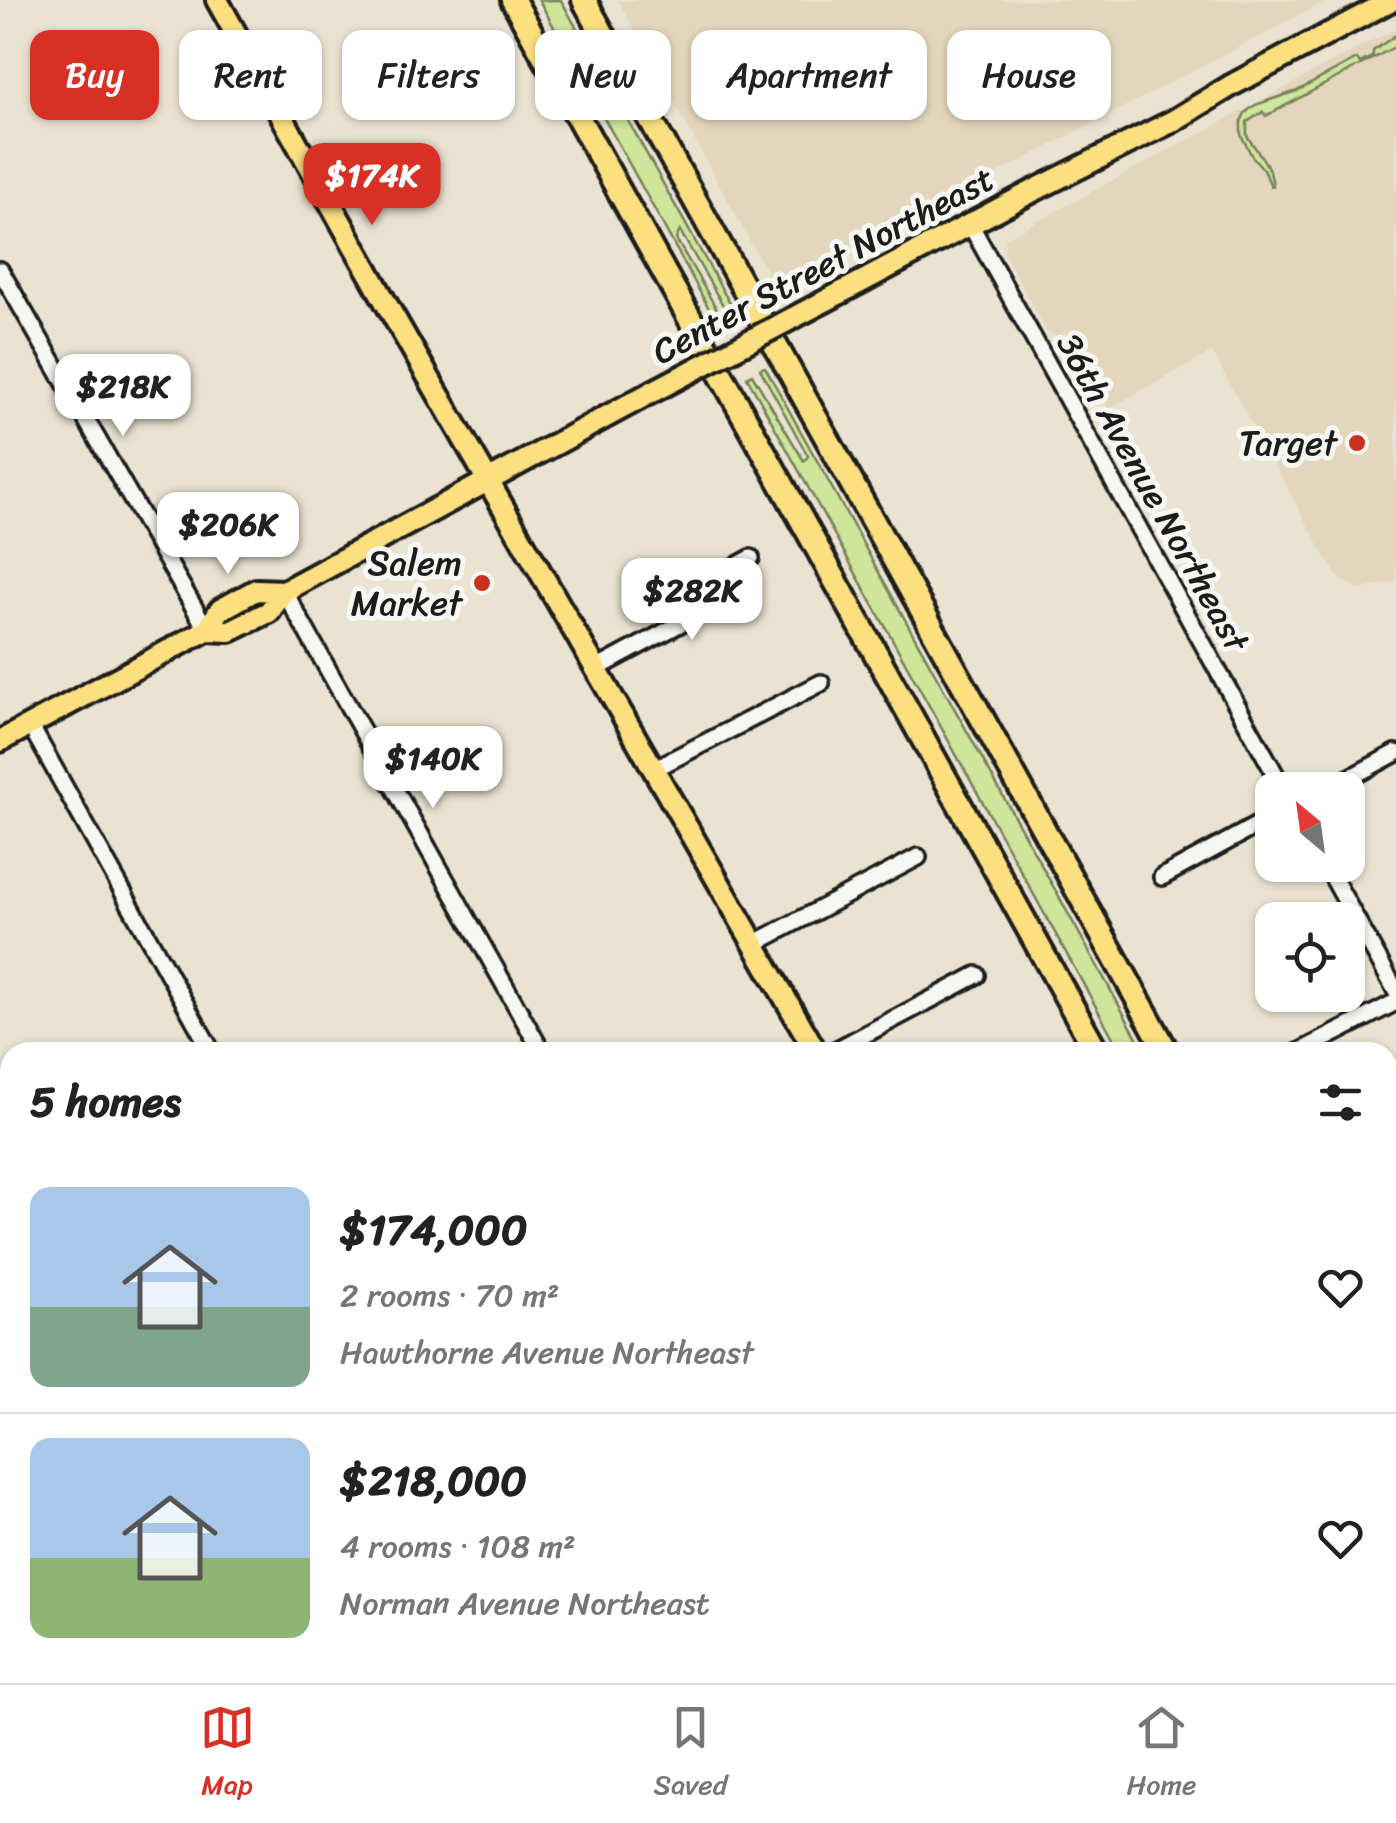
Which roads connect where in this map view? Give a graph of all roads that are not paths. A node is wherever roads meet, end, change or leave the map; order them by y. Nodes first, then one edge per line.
1 (217, 0) edge
2 (512, 0) edge
3 (584, 0) edge
4 (1392, 0) edge
5 (970, 224) junction
6 (0, 270) edge
7 (488, 480) junction
8 (750, 558) dead end
9 (284, 590) junction
10 (206, 630) junction
11 (596, 669) junction
12 (820, 683) dead end
13 (30, 725) junction
14 (0, 741) edge
15 (1396, 753) edge
16 (654, 769) junction
17 (1274, 772) edge
18 (1361, 772) edge
19 (1255, 826) edge
20 (918, 857) dead end
21 (1162, 877) dead end
22 (1336, 882) edge
23 (754, 944) junction
24 (977, 974) dead end
25 (1396, 990) edge
26 (1396, 1002) edge
27 (206, 1042) edge
28 (536, 1042) edge
29 (810, 1042) edge
30 (851, 1042) edge
31 (1091, 1042) edge
32 (1161, 1042) edge
33 (1319, 1042) edge

1 - 7 main road
2 - 31 highway
3 - 32 highway
4 - 5 main road, Center Street Northeast
5 - 7 main road, Center Street Northeast, bridge
5 - 17 street, 36th Avenue Northeast
6 - 10 street
7 - 9 main road, Center Street Northeast
7 - 11 main road
8 - 11 street
9 - 10 main road, Center Street Northeast
9 - 28 street
10 - 13 main road, Center Street Northeast
11 - 16 main road
12 - 16 street
13 - 14 main road, Center Street Northeast
13 - 27 street
15 - 18 street
16 - 23 main road
19 - 21 street
20 - 23 street
22 - 25 street
23 - 29 main road
24 - 30 street
26 - 33 street

